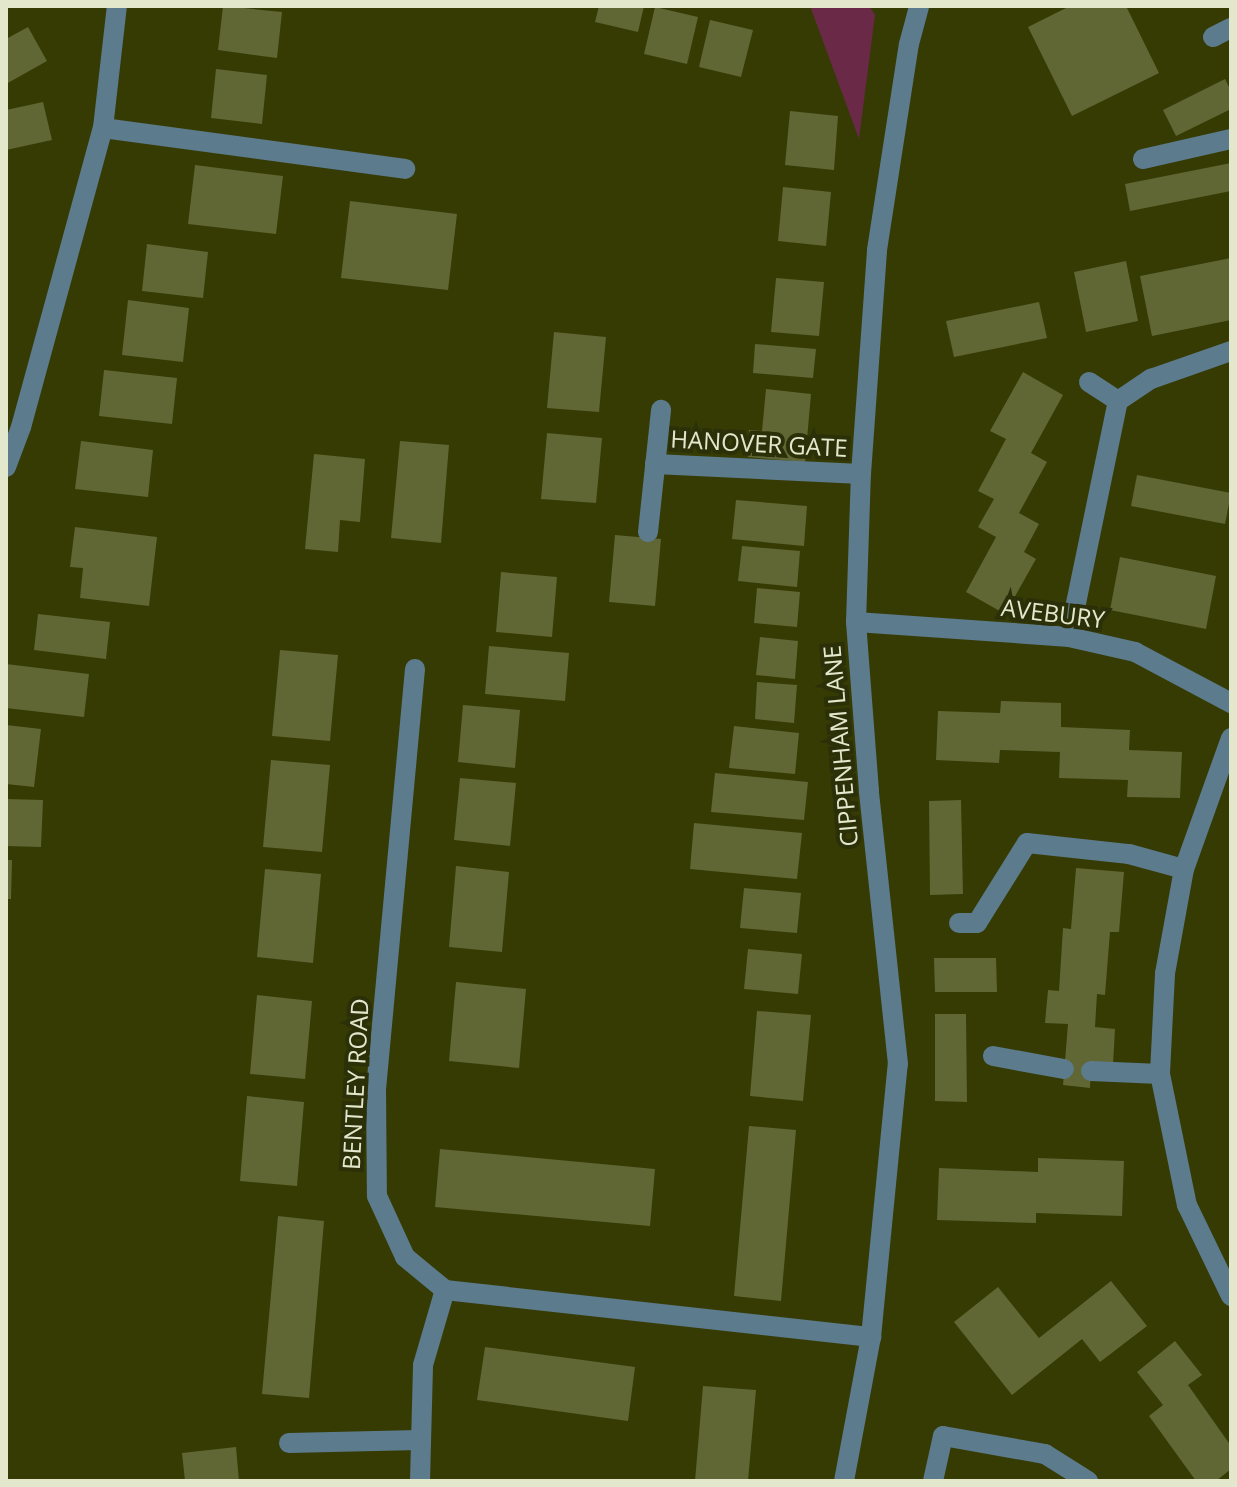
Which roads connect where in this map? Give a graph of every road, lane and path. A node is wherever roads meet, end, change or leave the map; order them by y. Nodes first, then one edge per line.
1 (117, 6) edge
2 (919, 6) edge
3 (103, 128) junction
4 (1231, 139) edge
5 (1143, 159) dead end
6 (405, 169) dead end
7 (1231, 351) edge
8 (1089, 382) dead end
9 (1118, 401) junction
10 (661, 410) dead end
11 (655, 464) junction
12 (6, 467) edge
13 (861, 474) junction
14 (648, 532) dead end
15 (856, 622) junction
16 (1069, 637) junction
17 (415, 669) dead end
18 (1231, 703) edge
19 (1231, 738) edge
20 (1184, 869) junction
21 (959, 923) dead end
22 (993, 1056) dead end
23 (1064, 1069) dead end
24 (1091, 1071) dead end
25 (1160, 1074) junction
26 (445, 1290) junction
27 (1231, 1296) edge
28 (871, 1337) junction
29 (418, 1440) junction
30 (289, 1443) dead end
31 (420, 1481) edge
32 (844, 1481) edge
33 (933, 1481) edge
34 (1088, 1481) edge

1 - 3 street
2 - 13 street, CIPPENHAM LANE
3 - 6 street
3 - 12 street
4 - 5 street
7 - 9 street
8 - 9 street
9 - 16 street
10 - 11 street, HANOVER GATE
11 - 13 street, HANOVER GATE
11 - 14 street, HANOVER GATE
13 - 15 street, CIPPENHAM LANE
15 - 16 street, AVEBURY
15 - 28 street, CIPPENHAM LANE
16 - 18 street, AVEBURY
17 - 26 street, BENTLEY ROAD
19 - 20 street
20 - 21 street
20 - 25 street
22 - 23 street
24 - 25 street
25 - 27 street
26 - 28 street
26 - 29 street
28 - 32 street, CIPPENHAM LANE
29 - 30 street
29 - 31 street
33 - 34 street

